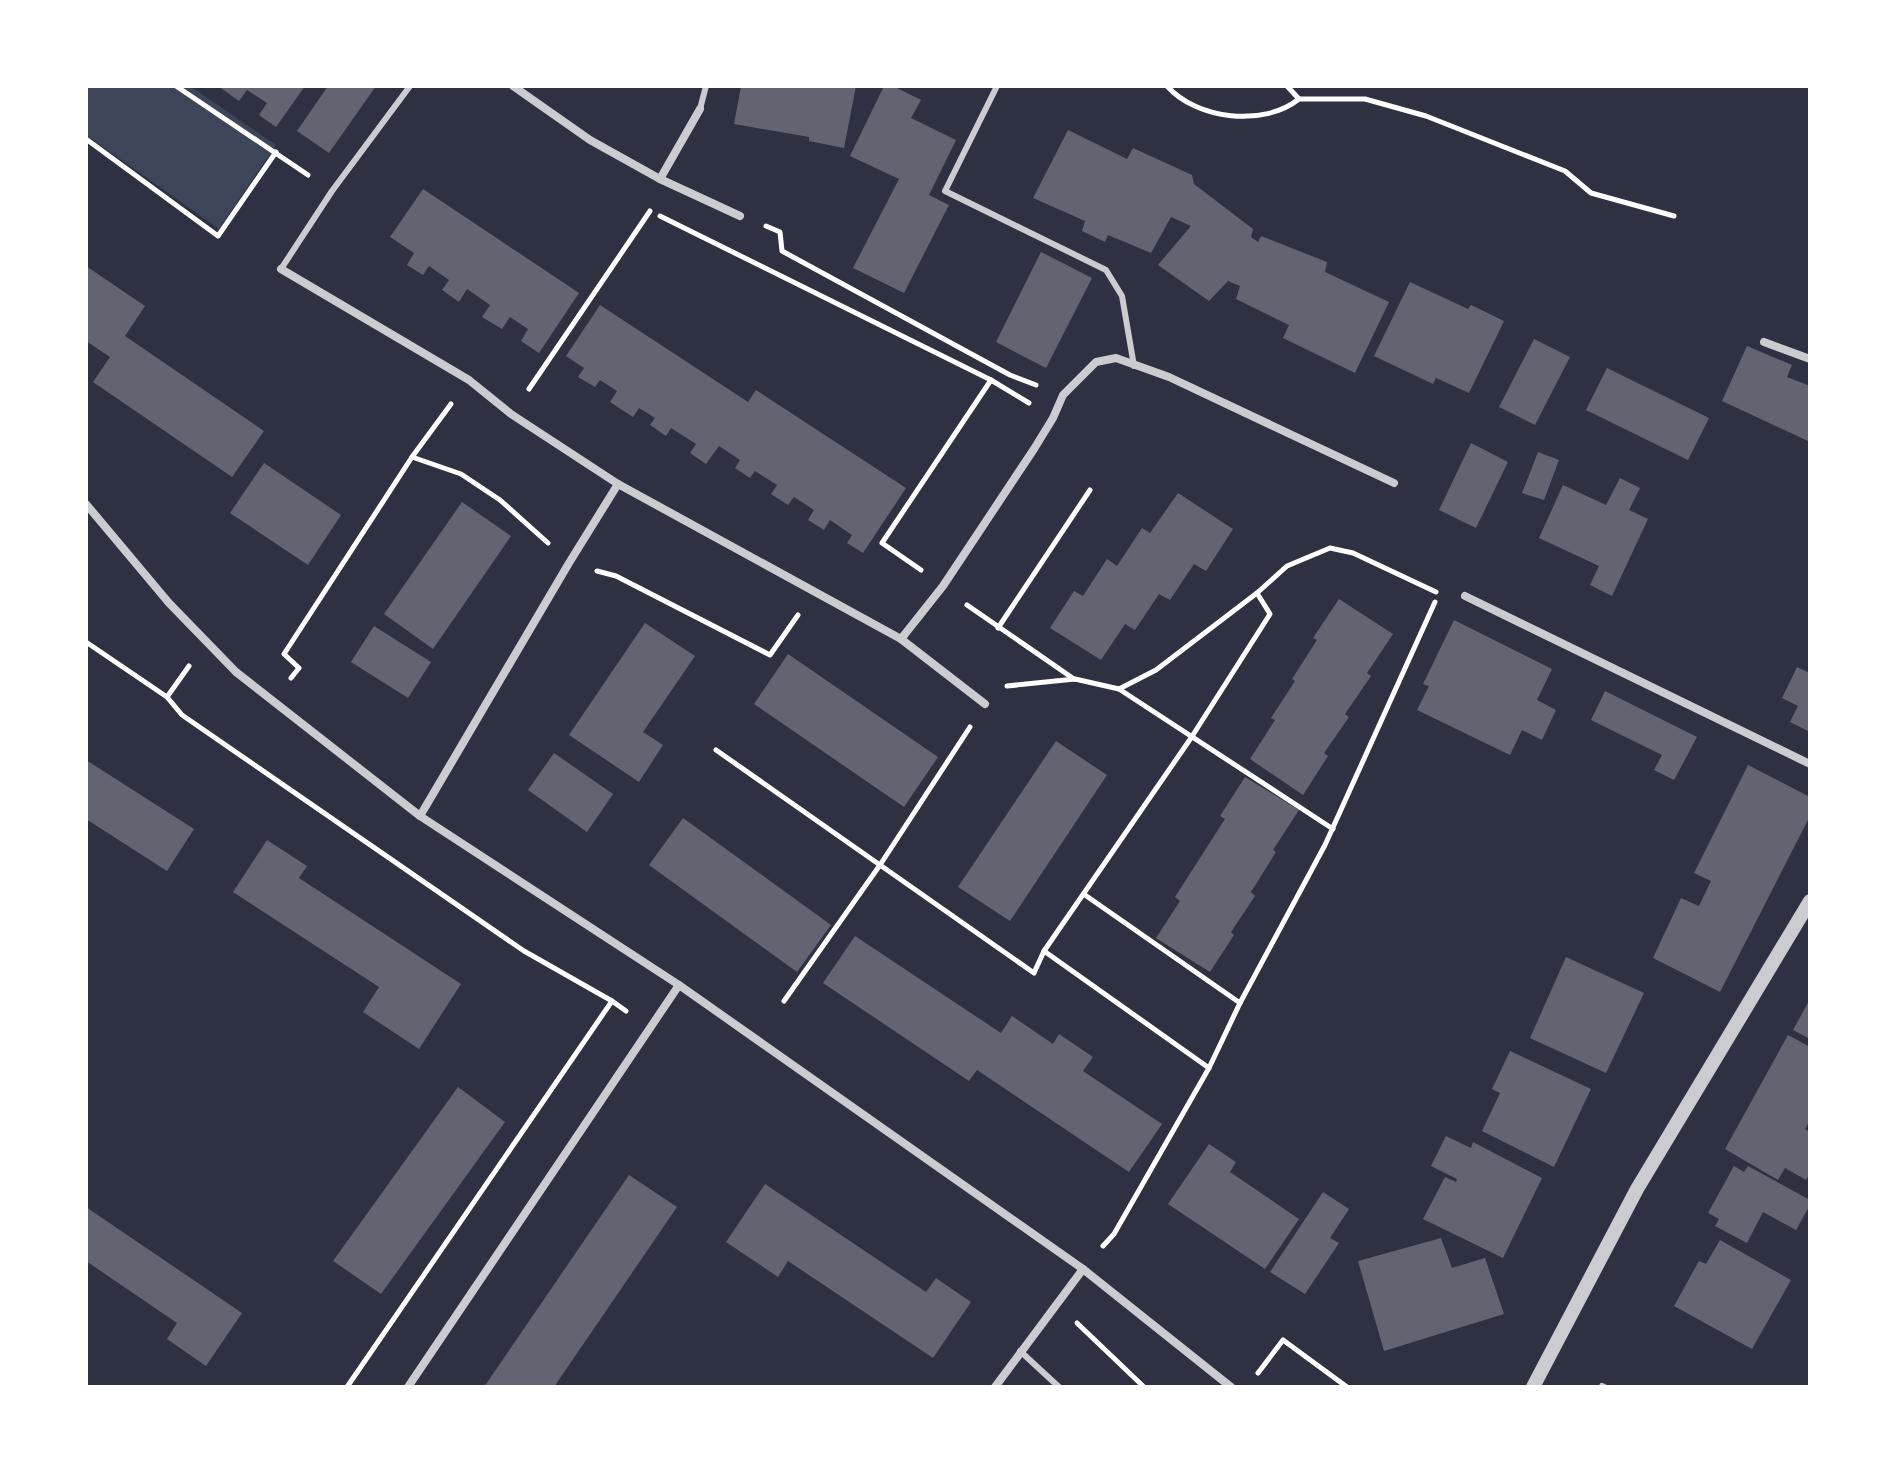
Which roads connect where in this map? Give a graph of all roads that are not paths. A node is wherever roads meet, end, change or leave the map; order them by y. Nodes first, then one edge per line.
1 (410, 86) edge
2 (513, 86) edge
3 (706, 86) edge
4 (997, 86) edge
5 (700, 109) joint
6 (660, 179) junction
7 (740, 216) road end
8 (281, 269) joint
9 (1764, 342) dead end
10 (1810, 359) edge
11 (1134, 366) junction
12 (1394, 483) dead end
13 (618, 484) junction
14 (86, 504) edge
15 (1465, 596) dead end
16 (901, 639) junction
17 (985, 704) road end
18 (1810, 764) edge
19 (420, 816) junction
20 (1810, 901) edge
21 (679, 985) junction
22 (1083, 1269) junction
23 (1020, 1351) junction
24 (408, 1387) edge
25 (995, 1387) edge
26 (1059, 1387) edge
27 (1231, 1387) edge
28 (1533, 1387) edge

1 - 8 lane
2 - 6 street
3 - 5 lane
4 - 11 lane
5 - 6 street
6 - 7 street
8 - 13 street
9 - 10 street
11 - 12 street
11 - 16 street
13 - 16 street
13 - 19 street
14 - 19 street
15 - 18 street
16 - 17 street
19 - 21 street
20 - 28 street
21 - 22 street
21 - 24 street
22 - 23 street
22 - 27 street
23 - 25 street
23 - 26 lane

